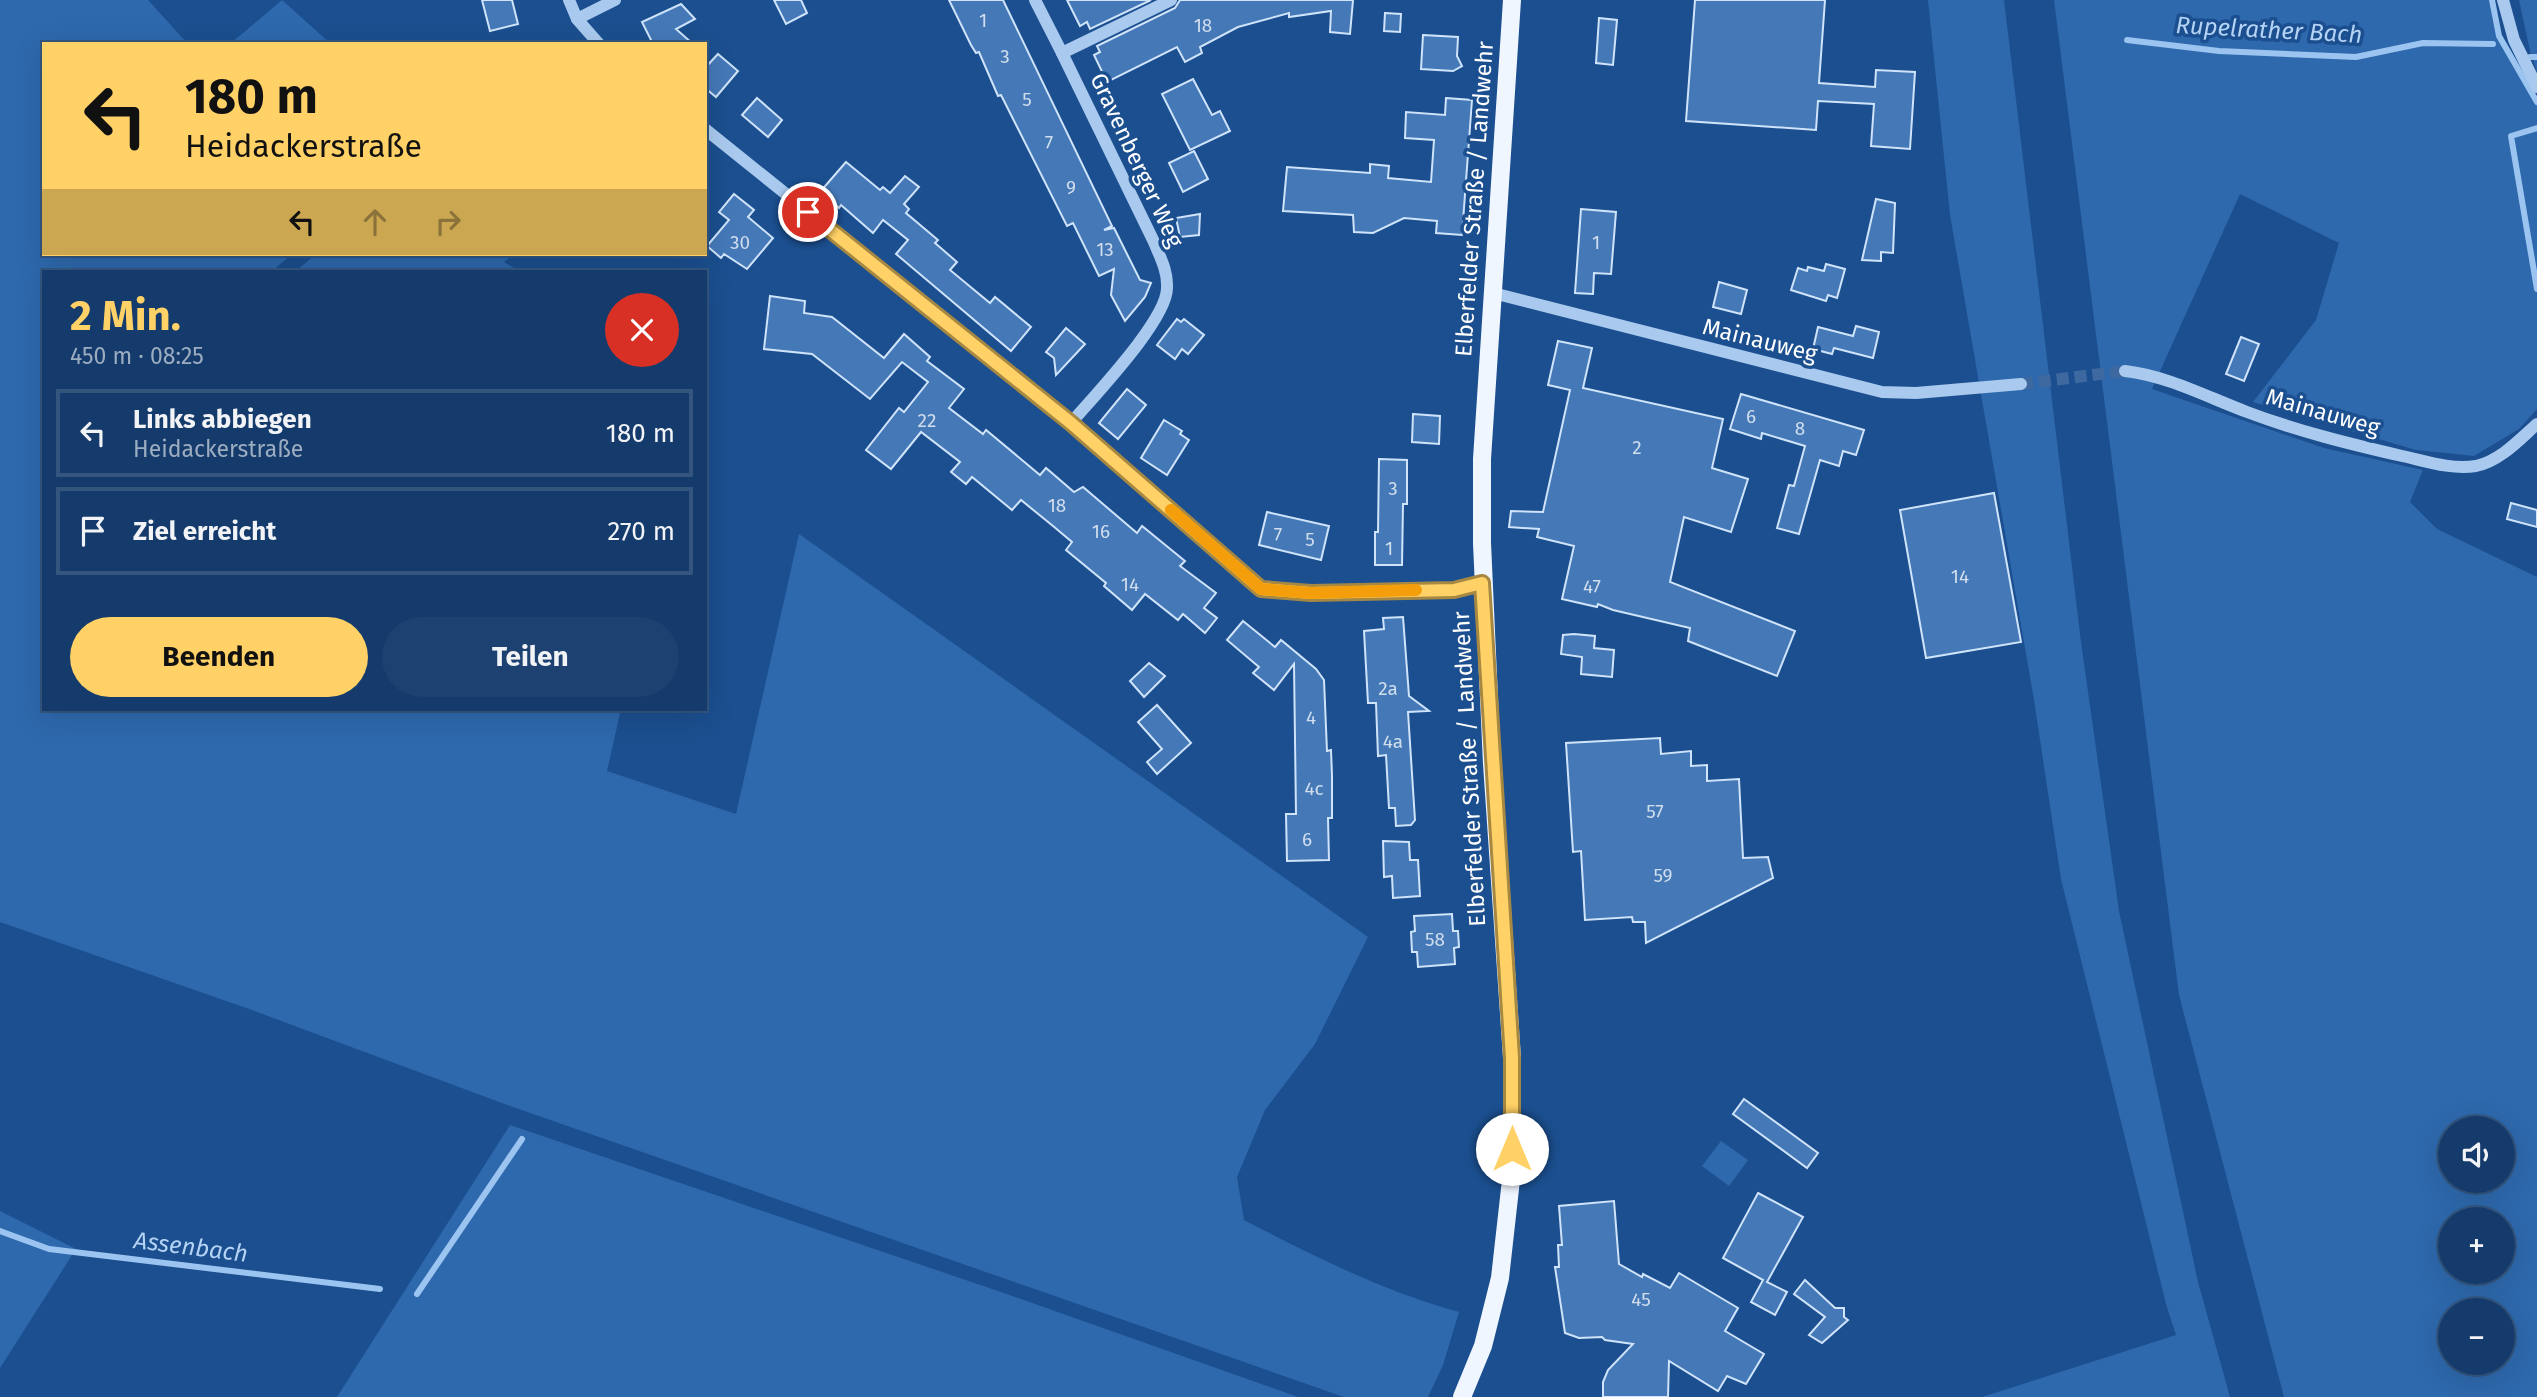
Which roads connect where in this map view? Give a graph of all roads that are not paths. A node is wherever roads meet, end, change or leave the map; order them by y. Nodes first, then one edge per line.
1 (569, 0) edge
2 (615, 0) edge
3 (1035, 0) edge
4 (1171, 0) edge
5 (1512, 0) edge
6 (2503, 0) edge
7 (577, 19) junction
8 (597, 42) edge
9 (1062, 53) junction
10 (2537, 86) edge
11 (707, 131) edge
12 (1493, 293) junction
13 (2125, 371) tunnel mouth
14 (2021, 384) tunnel mouth
15 (1071, 423) junction
16 (2537, 424) edge
17 (1482, 583) junction
18 (1462, 1397) edge

1 - 7 street
2 - 7 street
3 - 9 street, Gravenberger Weg
4 - 9 street
5 - 12 main road, Elberfelder Straße / Landwehr
6 - 10 street
7 - 8 street
9 - 15 street, Gravenberger Weg
11 - 15 street
12 - 14 street, Mainauweg
12 - 17 main road, Elberfelder Straße / Landwehr
13 - 16 street, Mainauweg
15 - 17 street
17 - 18 main road, Elberfelder Straße / Landwehr

